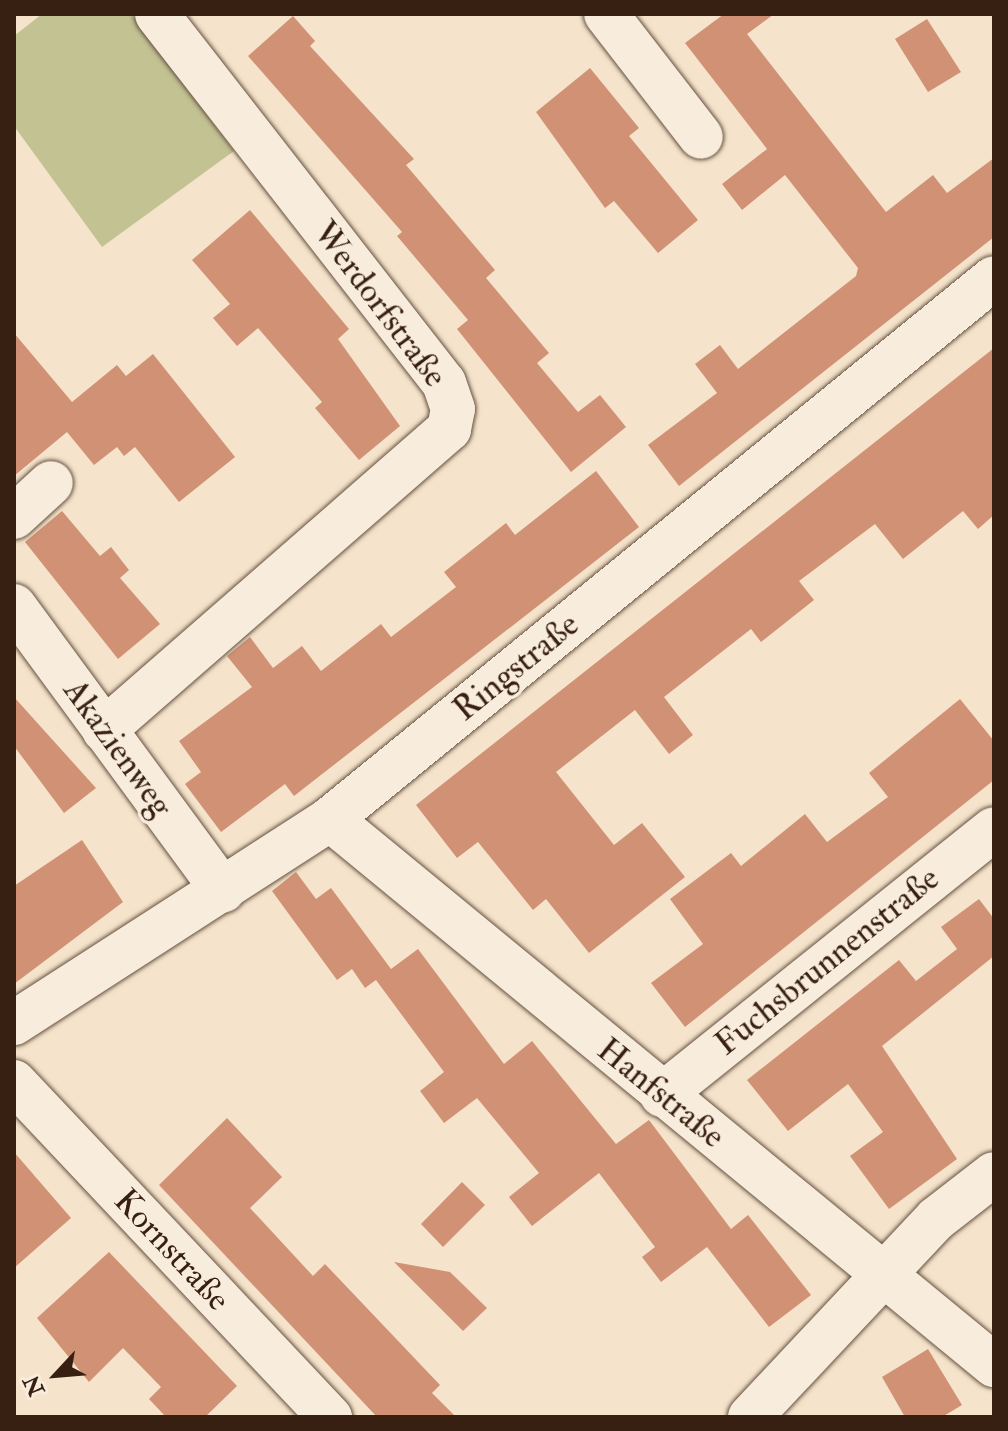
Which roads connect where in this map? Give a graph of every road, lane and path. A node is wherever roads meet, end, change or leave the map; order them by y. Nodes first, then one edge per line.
1 (606, 14) edge
2 (177, 18) edge
3 (701, 137) dead end
4 (994, 278) edge
5 (51, 483) dead end
6 (14, 517) edge
7 (14, 606) edge
8 (104, 730) junction
9 (330, 819) junction
10 (994, 829) edge
11 (223, 890) junction
12 (14, 1023) edge
13 (14, 1082) edge
14 (662, 1095) junction
15 (994, 1174) edge
16 (885, 1270) junction
17 (994, 1365) edge
18 (330, 1417) edge
19 (750, 1417) edge

1 - 3 street
2 - 8 street, Werdorfstraße
4 - 9 street, Ringstraße
5 - 6 street
7 - 8 street, Akazienweg
8 - 11 street, Akazienweg
9 - 11 street, Ringstraße
9 - 14 street, Hanfstraße
10 - 14 street, Fuchsbrunnenstraße
11 - 12 street, Ringstraße
13 - 18 street, Kornstraße
14 - 16 street, Hanfstraße
15 - 16 street
16 - 17 street, Hanfstraße
16 - 19 street

